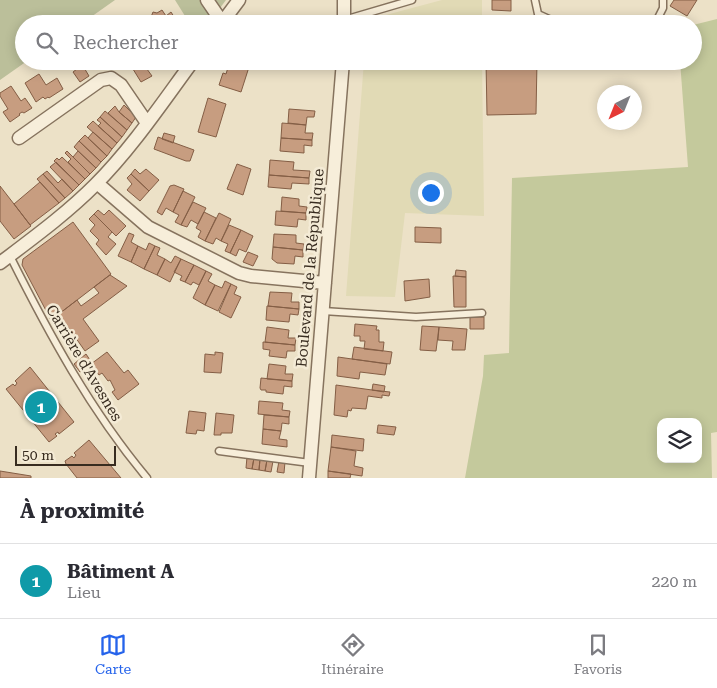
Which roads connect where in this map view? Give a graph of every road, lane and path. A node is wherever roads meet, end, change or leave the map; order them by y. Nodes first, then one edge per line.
1 (207, 0) edge
2 (239, 0) edge
3 (344, 0) edge
4 (412, 0) edge
5 (535, 0) edge
6 (662, 0) edge
7 (217, 15) edge
8 (228, 15) edge
9 (344, 15) edge
10 (366, 15) edge
11 (540, 15) edge
12 (660, 15) edge
13 (186, 70) edge
14 (341, 70) edge
15 (148, 122) junction
16 (19, 138) dead end
17 (97, 183) junction
18 (5, 259) edge
19 (326, 283) junction
20 (323, 312) junction
21 (482, 313) dead end
22 (218, 451) dead end
23 (310, 463) junction
24 (147, 478) edge
25 (309, 478) edge

1 - 7 street
2 - 8 street
3 - 9 street
4 - 10 lane
5 - 11 lane
6 - 12 lane
13 - 15 street
14 - 19 street, Boulevard de la République
15 - 16 street
15 - 17 street
17 - 18 street
17 - 19 street
18 - 24 lane, Carrière d'Avesnes
19 - 20 street, Boulevard de la République
20 - 21 lane
20 - 23 street, Boulevard de la République
22 - 23 lane
23 - 25 street, Boulevard de la République

